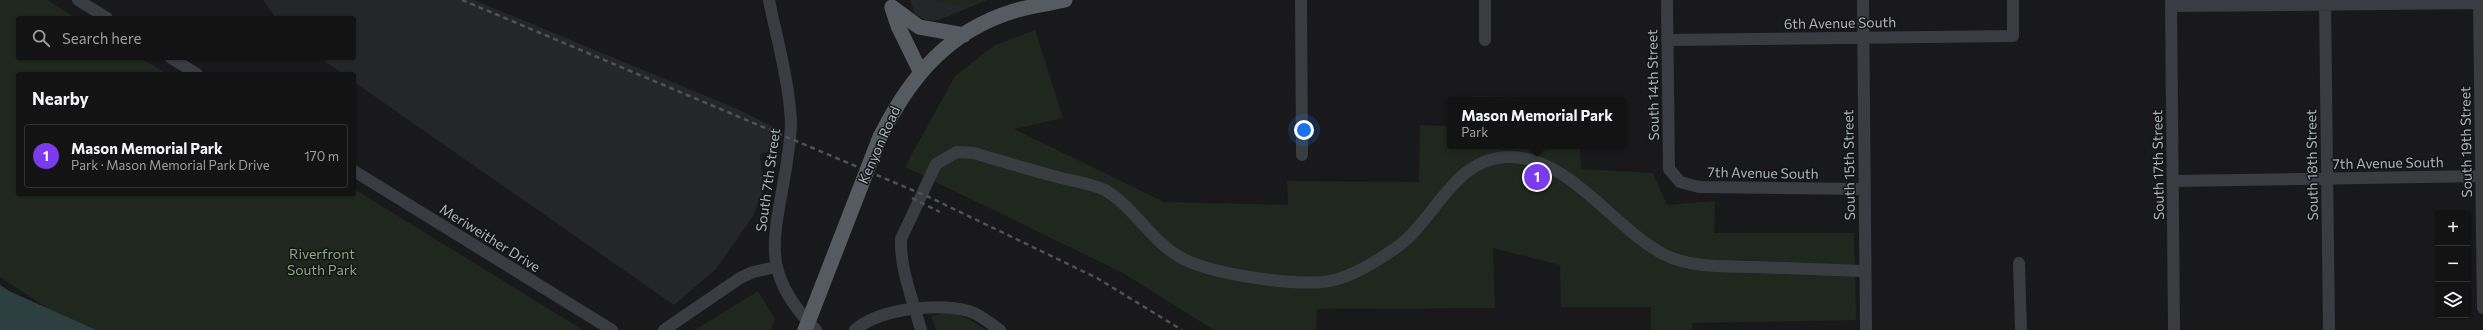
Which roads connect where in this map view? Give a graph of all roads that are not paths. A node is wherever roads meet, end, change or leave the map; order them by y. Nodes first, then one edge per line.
1 (78, 0) edge
2 (769, 0) edge
3 (1065, 0) edge
4 (1301, 0) edge
5 (1485, 0) edge
6 (1667, 0) edge
7 (1863, 0) edge
8 (2013, 0) edge
9 (2325, 2) edge
10 (2480, 2) edge
11 (2171, 3) edge
12 (891, 4) edge
13 (104, 16) edge
14 (964, 35) junction
15 (1863, 38) junction
16 (1485, 40) dead end
17 (1667, 40) junction
18 (174, 60) edge
19 (920, 71) junction
20 (194, 72) edge
21 (1302, 155) dead end
22 (1669, 169) joint
23 (356, 172) edge
24 (2482, 176) edge
25 (2327, 178) junction
26 (2173, 181) junction
27 (1865, 189) junction
28 (2019, 263) dead end
29 (776, 267) junction
30 (1866, 271) junction
31 (915, 307) junction
32 (2483, 308) edge
33 (612, 330) edge
34 (664, 330) edge
35 (805, 330) edge
36 (816, 330) edge
37 (855, 330) edge
38 (921, 330) edge
39 (1000, 330) edge
40 (1866, 330) edge
41 (2021, 330) edge
42 (2174, 330) edge
43 (2329, 330) edge

1 - 13 street
2 - 29 street, South 7th Street
3 - 14 main road, Kenyon Road
4 - 21 street
5 - 16 street
6 - 17 street, South 14th Street
7 - 15 street, South 15th Street
8 - 15 street, 6th Avenue South
9 - 10 street
9 - 11 street
9 - 25 street, South 18th Street
10 - 24 street, South 19th Street
11 - 26 street, South 17th Street
12 - 14 main road
12 - 19 main road
14 - 19 main road, Kenyon Road
15 - 17 street, 6th Avenue South
15 - 27 street, South 15th Street
17 - 22 street, South 14th Street
18 - 20 street
19 - 35 main road, Kenyon Road, bridge
22 - 27 street, 7th Avenue South
23 - 33 street, Meriweither Drive
24 - 25 street, 7th Avenue South
24 - 32 street, South 19th Street
25 - 26 street, 7th Avenue South
25 - 43 street, South 18th Street
26 - 42 street, South 17th Street
27 - 30 street, South 15th Street
28 - 41 street
29 - 34 street
29 - 36 street, South 7th Street
30 - 31 street
30 - 40 street, South 15th Street
31 - 37 street
31 - 38 street
31 - 39 street

